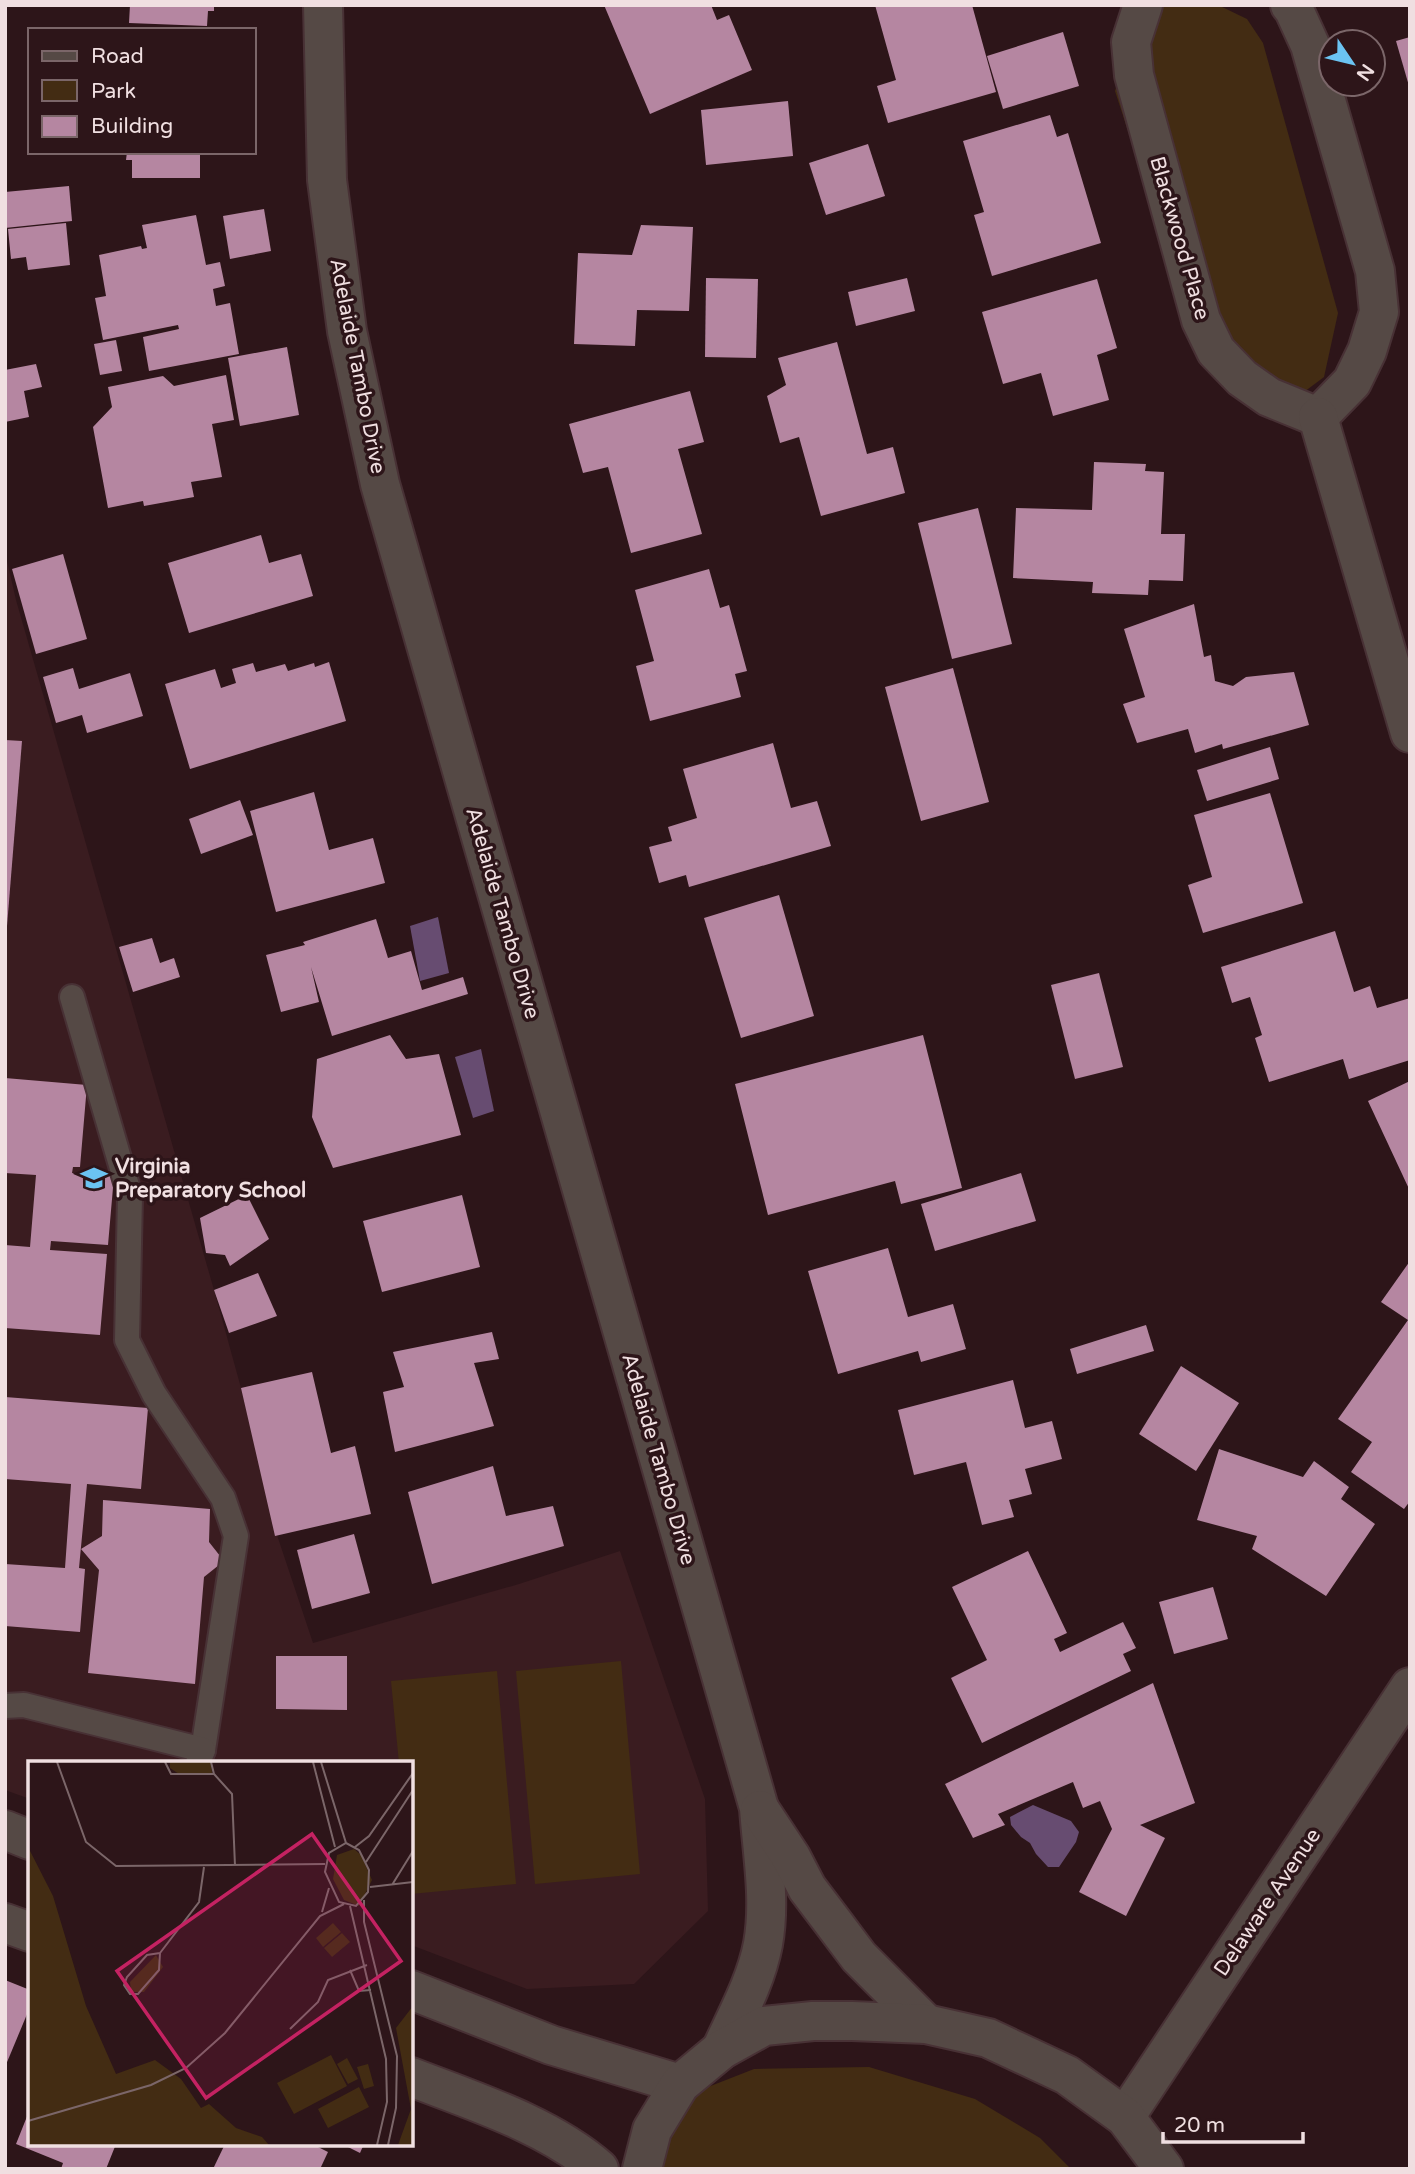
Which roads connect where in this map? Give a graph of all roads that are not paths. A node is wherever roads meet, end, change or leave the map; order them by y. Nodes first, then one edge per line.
1 (323, 5) edge
2 (1143, 5) edge
3 (1290, 5) edge
4 (1318, 416) junction
5 (1410, 733) edge
6 (72, 997) dead end
7 (1410, 1687) edge
8 (5, 1706) edge
9 (201, 1756) edge
10 (759, 1808) junction
11 (5, 1830) edge
12 (28, 1839) edge
13 (5, 1923) edge
14 (28, 1931) edge
15 (413, 1991) edge
16 (926, 2024) junction
17 (721, 2050) junction
18 (413, 2078) edge
19 (680, 2084) junction
20 (1125, 2117) junction
21 (600, 2169) edge
22 (642, 2169) edge
23 (1164, 2169) edge

1 - 10 street, Adelaide Tambo Drive
2 - 4 street, Blackwood Place
3 - 4 street
4 - 5 street
6 - 9 lane
7 - 20 street, Delaware Avenue
8 - 9 lane
10 - 16 street, Adelaide Tambo Drive
10 - 17 street, Adelaide Tambo Drive
11 - 12 street
13 - 14 street
15 - 19 street
16 - 17 street
16 - 20 street
17 - 19 street
18 - 21 street
19 - 22 street
20 - 23 street

